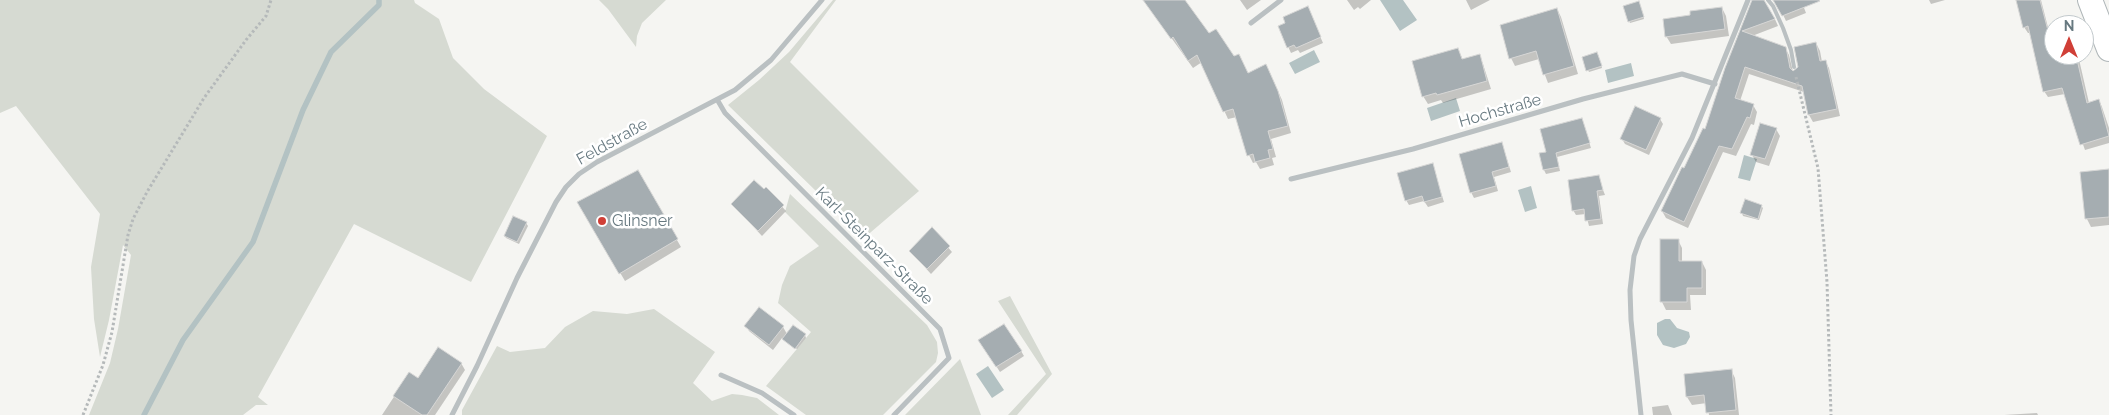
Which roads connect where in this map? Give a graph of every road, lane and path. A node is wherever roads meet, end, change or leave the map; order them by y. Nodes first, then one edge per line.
1 (271, 0) edge
2 (822, 0) edge
3 (1281, 0) edge
4 (1748, 0) edge
5 (1768, 0) edge
6 (2090, 0) edge
7 (1251, 23) dead end
8 (2109, 49) edge
9 (1794, 67) joint
10 (1715, 84) junction
11 (718, 101) junction
12 (1291, 179) dead end
13 (721, 375) dead end
14 (83, 415) edge
15 (452, 415) edge
16 (794, 415) edge
17 (894, 415) edge
18 (1641, 415) edge
19 (1831, 415) edge

1 - 14 path
2 - 11 street, Feldstraße
3 - 7 street
4 - 10 street
5 - 9 lane
6 - 8 street
9 - 19 path
10 - 12 street, Hochstraße
10 - 18 street
11 - 15 street, Feldstraße
11 - 17 street, Karl-Steinparz-Straße
13 - 16 street

